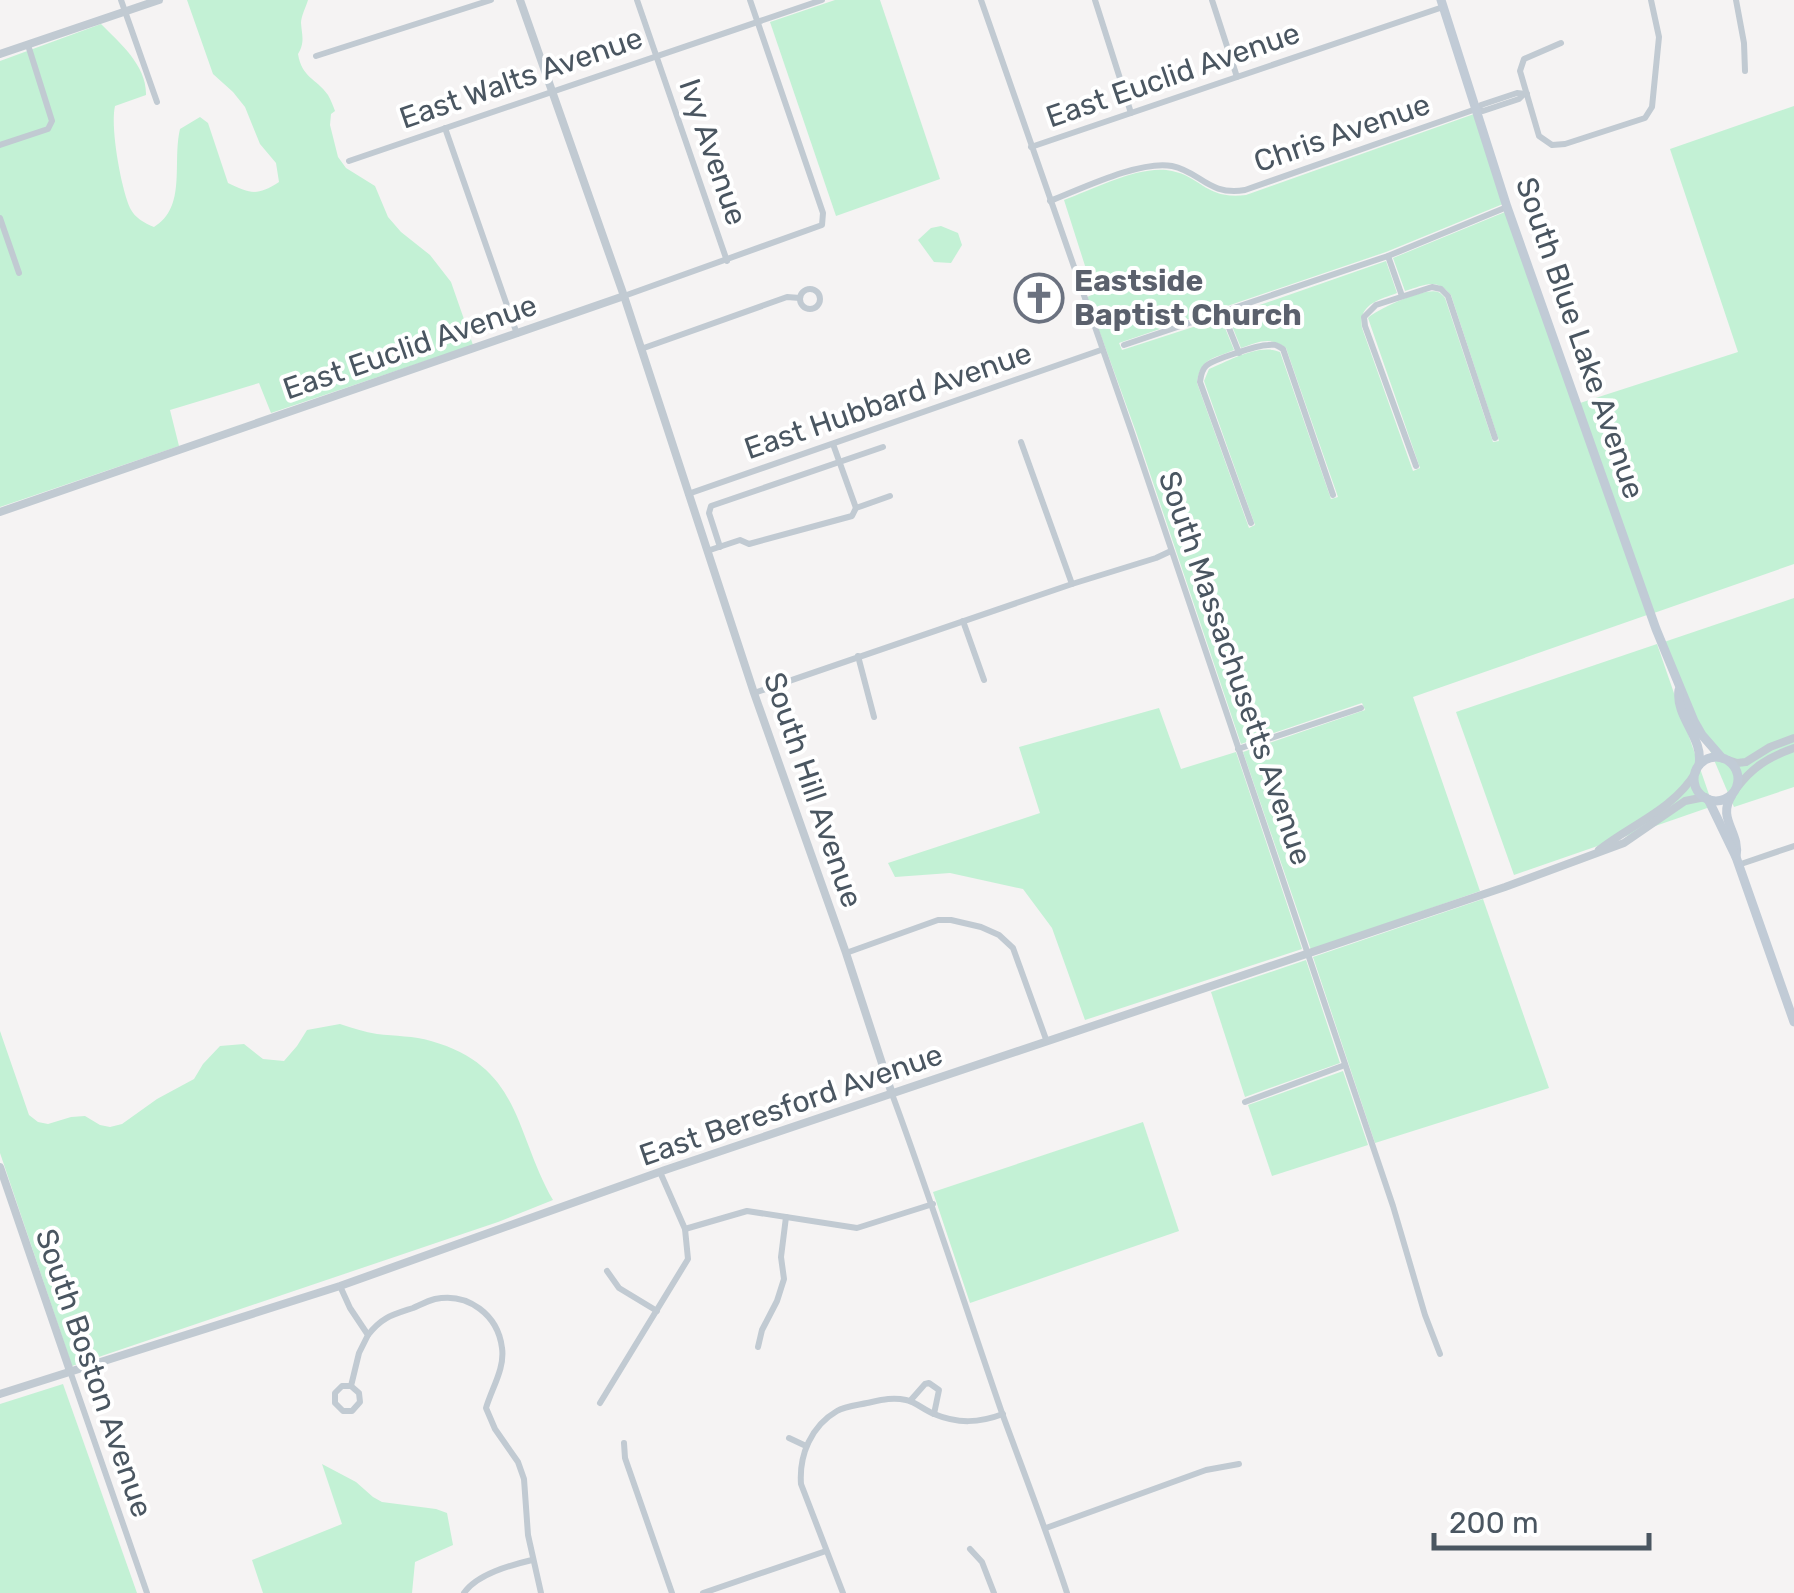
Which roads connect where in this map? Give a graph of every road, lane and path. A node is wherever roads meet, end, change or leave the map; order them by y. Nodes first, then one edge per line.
1 (121, 0) edge
2 (159, 0) edge
3 (490, 0) edge
4 (520, 0) edge
5 (637, 0) edge
6 (750, 0) edge
7 (822, 0) edge
8 (980, 0) edge
9 (1095, 0) edge
10 (1212, 0) edge
11 (1651, 0) edge
12 (1736, 0) edge
13 (1442, 4) edge
14 (126, 12) junction
15 (758, 22) junction
16 (1561, 43) dead end
17 (28, 45) junction
18 (0, 54) edge
19 (656, 55) junction
20 (316, 56) dead end
21 (1745, 71) dead end
22 (1236, 77) junction
23 (552, 92) junction
24 (1525, 94) junction
25 (156, 102) dead end
26 (1478, 109) junction
27 (1132, 112) junction
28 (446, 128) junction
29 (0, 145) edge
30 (1031, 146) junction
31 (349, 161) dead end
32 (1050, 200) junction
33 (1507, 207) junction
34 (0, 218) edge
35 (1388, 256) junction
36 (726, 261) junction
37 (19, 273) dead end
38 (624, 296) junction
39 (1402, 296) junction
40 (800, 298) dead end
41 (1223, 313) junction
42 (516, 334) junction
43 (1124, 345) dead end
44 (641, 349) junction
45 (1102, 350) junction
46 (1239, 353) junction
47 (1495, 438) dead end
48 (1022, 442) dead end
49 (833, 444) junction
50 (882, 447) dead end
51 (840, 462) junction
52 (1416, 466) dead end
53 (688, 494) junction
54 (1334, 494) dead end
55 (890, 496) dead end
56 (856, 508) junction
57 (0, 512) edge
58 (1250, 523) dead end
59 (720, 546) junction
60 (708, 550) junction
61 (1171, 551) junction
62 (1072, 584) junction
63 (963, 621) junction
64 (858, 656) junction
65 (984, 680) dead end
66 (1679, 690) junction
67 (754, 693) junction
68 (1360, 708) dead end
69 (874, 717) dead end
70 (1794, 738) edge
71 (1794, 748) edge
72 (1238, 749) junction
73 (1725, 759) junction
74 (1698, 768) junction
75 (1734, 791) junction
76 (1706, 798) junction
77 (1794, 846) edge
78 (1595, 853) junction
79 (1737, 861) junction
80 (846, 953) junction
81 (1308, 955) junction
82 (1794, 1022) edge
83 (1047, 1042) junction
84 (1345, 1066) junction
85 (892, 1094) junction
86 (1245, 1102) dead end
87 (0, 1168) edge
88 (660, 1172) junction
89 (3, 1188) edge
90 (933, 1204) junction
91 (786, 1217) junction
92 (686, 1229) junction
93 (607, 1272) dead end
94 (340, 1286) junction
95 (657, 1311) junction
96 (368, 1335) junction
97 (758, 1347) dead end
98 (1440, 1354) dead end
99 (70, 1371) junction
100 (351, 1386) junction
101 (0, 1394) edge
102 (910, 1400) junction
103 (600, 1404) dead end
104 (934, 1414) junction
105 (1003, 1414) junction
106 (789, 1438) dead end
107 (624, 1443) dead end
108 (806, 1446) junction
109 (1239, 1464) dead end
110 (1046, 1528) junction
111 (970, 1549) dead end
112 (826, 1551) junction
113 (532, 1560) junction
114 (147, 1593) edge
115 (464, 1593) edge
116 (540, 1593) edge
117 (672, 1593) edge
118 (704, 1593) edge
119 (843, 1593) edge
120 (994, 1593) edge
121 (1067, 1593) edge

1 - 14 street
2 - 14 street
3 - 20 street
4 - 23 street, South Hill Avenue
5 - 19 street, Ivy Avenue
6 - 15 street
7 - 15 street, East Walts Avenue
8 - 30 street, South Massachusetts Avenue
9 - 27 street
10 - 22 street
11 - 24 street
12 - 21 street
13 - 22 street, East Euclid Avenue
13 - 26 main road, South Blue Lake Avenue
14 - 17 street
14 - 25 street
15 - 19 street, East Walts Avenue
15 - 36 street, East Euclid Avenue
16 - 24 street
17 - 18 street
17 - 29 street
19 - 23 street, East Walts Avenue
19 - 36 street, Ivy Avenue
22 - 27 street, East Euclid Avenue
23 - 28 street, East Walts Avenue
23 - 38 street, South Hill Avenue
24 - 26 street, Chris Avenue
26 - 32 street, Chris Avenue
26 - 33 main road, South Blue Lake Avenue
27 - 30 street, East Euclid Avenue
28 - 31 street, East Walts Avenue
28 - 42 street
30 - 32 street, South Massachusetts Avenue
32 - 45 street, South Massachusetts Avenue
33 - 35 street
33 - 66 main road, South Blue Lake Avenue
34 - 37 street
35 - 39 street
35 - 41 street
36 - 38 street, East Euclid Avenue
38 - 42 street, East Euclid Avenue
38 - 44 street, South Hill Avenue
39 - 47 street
39 - 52 street
40 - 44 street
41 - 43 street
41 - 46 street
42 - 57 street, East Euclid Avenue
44 - 53 street, South Hill Avenue
45 - 49 street, East Hubbard Avenue
45 - 61 street, South Massachusetts Avenue
46 - 54 street
46 - 58 street
48 - 62 street
49 - 51 street
49 - 53 street, East Hubbard Avenue
50 - 51 street
51 - 56 street
51 - 59 street
53 - 60 street, South Hill Avenue
55 - 56 street
56 - 59 street
59 - 60 street
60 - 67 street, South Hill Avenue
61 - 62 street
61 - 72 street, South Massachusetts Avenue
62 - 63 street
63 - 64 street
63 - 65 street
64 - 67 street
64 - 69 street
66 - 73 main road, South Blue Lake Avenue
66 - 74 main road, South Blue Lake Avenue
67 - 80 street, South Hill Avenue
68 - 72 street
70 - 73 street
71 - 75 street
72 - 81 street, South Massachusetts Avenue
73 - 74 main road
73 - 75 main road
74 - 76 main road
74 - 78 street, East Beresford Avenue
75 - 76 main road
75 - 79 main road
76 - 78 street, East Beresford Avenue
76 - 79 main road
77 - 79 street
78 - 81 street, East Beresford Avenue
79 - 82 main road
80 - 83 street
80 - 85 street, South Hill Avenue
81 - 83 street, East Beresford Avenue
81 - 84 street, South Massachusetts Avenue
83 - 85 street, East Beresford Avenue
84 - 86 street
84 - 98 street, South Massachusetts Avenue
85 - 88 street, East Beresford Avenue
85 - 90 street, South Hill Avenue
87 - 89 street, South Boston Avenue
88 - 92 street
88 - 94 street, East Beresford Avenue
89 - 99 street, South Boston Avenue
90 - 91 street
90 - 105 street, South Hill Avenue
91 - 92 street
91 - 97 street
92 - 95 street
93 - 95 street
94 - 96 street
94 - 99 street, East Beresford Avenue
95 - 103 street
96 - 100 street
96 - 113 street
99 - 101 street, East Beresford Avenue
99 - 114 street, South Boston Avenue
100 - 100 street
102 - 104 street
102 - 104 street
102 - 108 street
104 - 105 street
105 - 110 street, South Hill Avenue
106 - 108 street
107 - 117 street
108 - 112 street
109 - 110 street
110 - 121 street, South Hill Avenue
111 - 120 street
112 - 118 street
112 - 119 street
113 - 115 street
113 - 116 street

